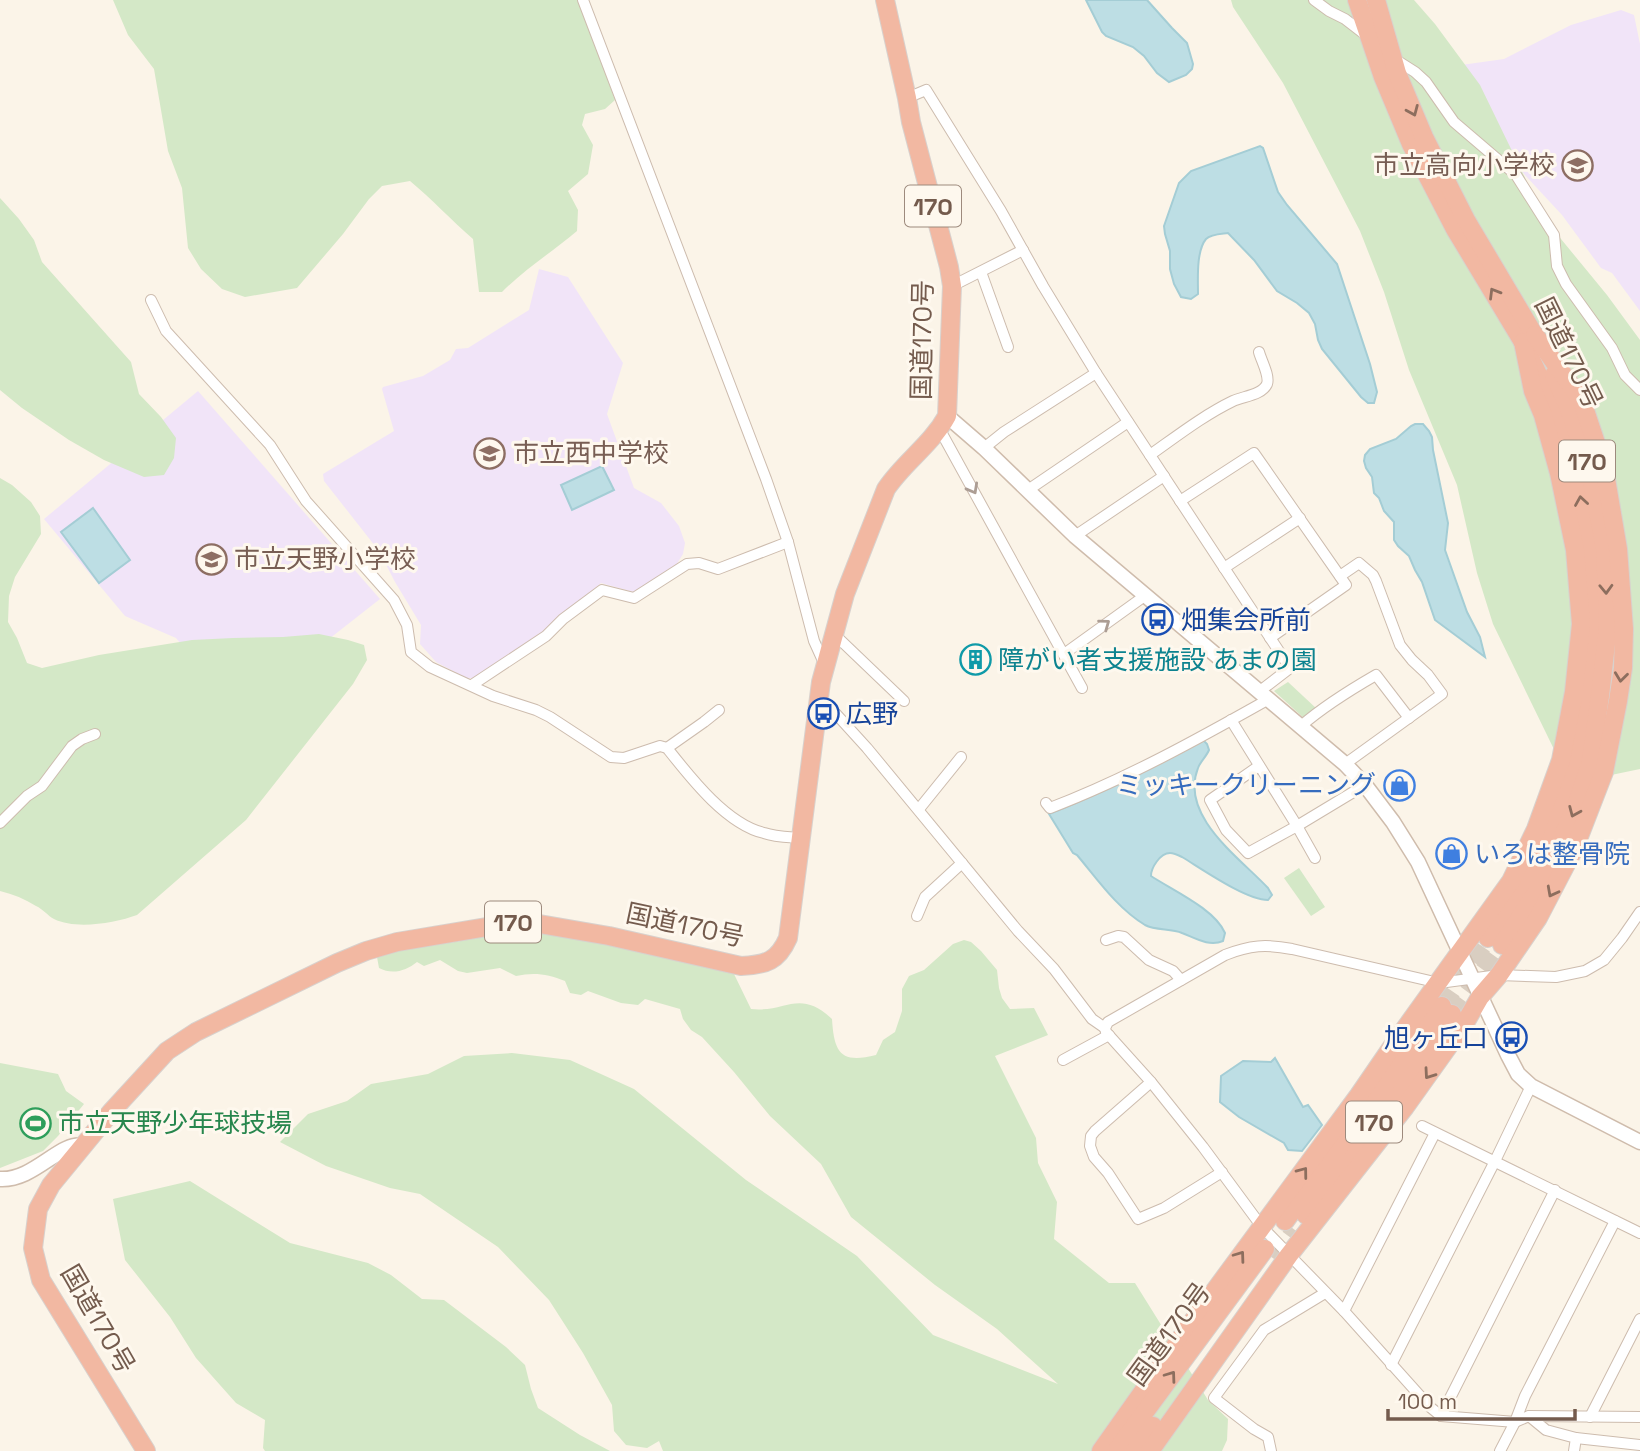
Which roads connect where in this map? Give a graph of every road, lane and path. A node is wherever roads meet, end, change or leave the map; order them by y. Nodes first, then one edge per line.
1 (583, 0) edge
2 (885, 0) edge
3 (1314, 0) edge
4 (1357, 0) edge
5 (1376, 0) edge
6 (1370, 39) junction
7 (1392, 57) junction
8 (907, 98) junction
9 (1023, 250) junction
10 (981, 272) junction
11 (952, 286) junction
12 (152, 300) dead end
13 (1529, 338) junction
14 (1007, 347) dead end
15 (1259, 352) dead end
16 (1096, 373) junction
17 (1640, 390) edge
18 (1128, 422) junction
19 (943, 423) junction
20 (984, 448) junction
21 (1150, 455) junction
22 (1164, 476) junction
23 (1028, 490) junction
24 (1180, 501) junction
25 (1300, 518) junction
26 (1075, 536) junction
27 (788, 542) junction
28 (1224, 568) junction
29 (1340, 576) junction
30 (1146, 595) junction
31 (834, 634) junction
32 (1270, 638) junction
33 (1064, 654) junction
34 (825, 664) junction
35 (472, 685) junction
36 (1082, 688) dead end
37 (1264, 695) junction
38 (818, 697) junction
39 (904, 701) dead end
40 (719, 710) dead end
41 (1409, 718) junction
42 (1231, 720) junction
43 (1301, 726) junction
44 (95, 734) dead end
45 (667, 748) junction
46 (961, 757) dead end
47 (1345, 764) junction
48 (1259, 766) junction
49 (1365, 785) junction
50 (1045, 803) dead end
51 (919, 810) junction
52 (0, 823) edge
53 (1297, 826) junction
54 (801, 838) junction
55 (1315, 858) dead end
56 (961, 863) junction
57 (1640, 912) edge
58 (917, 916) dead end
59 (1106, 940) dead end
60 (1495, 942) tunnel mouth
61 (1461, 953) junction
62 (1499, 975) junction
63 (1472, 979) junction
64 (1181, 980) junction
65 (1439, 983) junction
66 (1480, 997) junction
67 (1447, 1010) tunnel mouth
68 (1107, 1032) junction
69 (1063, 1059) dead end
70 (1151, 1082) junction
71 (1531, 1086) junction
72 (1422, 1126) dead end
73 (1435, 1133) junction
74 (1640, 1142) edge
75 (83, 1146) junction
76 (1495, 1161) junction
77 (1222, 1172) junction
78 (0, 1179) edge
79 (1555, 1190) junction
80 (1615, 1221) junction
81 (1290, 1225) tunnel mouth
82 (1262, 1227) junction
83 (1640, 1233) edge
84 (1276, 1254) junction
85 (1325, 1293) junction
86 (1344, 1311) junction
87 (1640, 1319) edge
88 (1391, 1365) junction
89 (1441, 1416) junction
90 (1529, 1416) junction
91 (1590, 1417) junction
92 (1640, 1417) edge
93 (1515, 1422) junction
94 (1576, 1438) junction
95 (1640, 1445) edge
96 (146, 1451) edge
97 (1101, 1451) edge
98 (1116, 1451) edge
99 (1135, 1451) edge
100 (1150, 1451) edge
101 (1271, 1451) edge
102 (1500, 1451) edge
103 (1574, 1451) edge

1 - 27 street
2 - 8 highway, 国道170号 / 170
3 - 6 street
4 - 6 highway, 国道170号 / 170
5 - 7 highway, 国道170号 / 170
13 -> 6 highway, 国道170号 / 170
7 -> 13 highway, 国道170号 / 170
7 - 17 street
8 - 9 street
8 - 11 highway, 国道170号 / 170
9 - 10 street
9 - 16 street
10 - 11 street
10 - 14 street
11 - 19 highway, 国道170号 / 170
12 - 35 street
13 - 60 highway, 国道170号 / 170
13 - 61 highway
13 -> 62 highway
15 - 21 street
16 - 18 street
16 - 20 street
18 - 21 street
18 - 23 street
19 - 20 street
19 - 31 highway, 国道170号 / 170
19 -> 33 street
20 - 23 street
21 - 22 street
22 - 24 street
22 - 26 street
23 - 26 street
24 - 25 street
24 - 28 street
25 - 28 street
25 - 29 street
26 - 30 street
27 - 34 street
27 - 35 street
28 - 32 street
29 - 32 street
29 - 41 street
33 -> 30 street
30 - 37 street
31 - 34 highway, 国道170号 / 170
31 - 39 street
32 - 37 street
33 - 36 street
34 - 38 highway, 国道170号 / 170
35 - 45 street
37 - 42 street
37 - 43 street
38 - 51 street
38 - 54 highway, 国道170号 / 170
40 - 45 street
41 - 43 street
41 - 47 street
42 - 48 street
42 - 50 street
43 - 47 street
44 - 52 street
45 - 54 street
46 - 51 street
47 - 49 street
48 - 53 street
48 - 53 street
49 - 53 street
49 - 61 street
51 - 56 street
53 - 55 street
54 - 75 highway, 国道170号 / 170
56 - 58 street
56 - 68 street
57 - 62 street
59 - 64 street
61 - 63 street
61 - 65 highway
62 - 63 street
62 - 66 highway
63 - 65 street
63 - 66 street
64 - 65 street
64 - 68 street
82 -> 65 highway
66 - 71 street
66 -> 84 highway
67 - 81 highway, 170
68 - 69 street
68 - 70 street
70 - 77 street
70 - 77 street
71 - 74 street
71 - 76 street
72 - 73 street
73 - 76 street
73 - 86 street
75 - 78 street
75 - 96 highway, 国道170号 / 170
76 - 79 street
76 - 88 street
77 - 82 street
79 - 80 street
79 - 89 street
80 - 83 street
80 - 93 street
82 - 84 street
97 -> 82 highway
84 - 85 street
98 -> 84 highway, 国道170号
84 - 99 highway, 国道170号
84 - 100 highway
85 - 86 street
85 - 101 street
86 - 88 street
87 - 91 street
88 - 89 street
89 - 93 street
90 - 91 street
90 - 93 street
90 - 94 street
91 - 92 street
93 - 102 street
94 - 95 street
94 - 103 street

